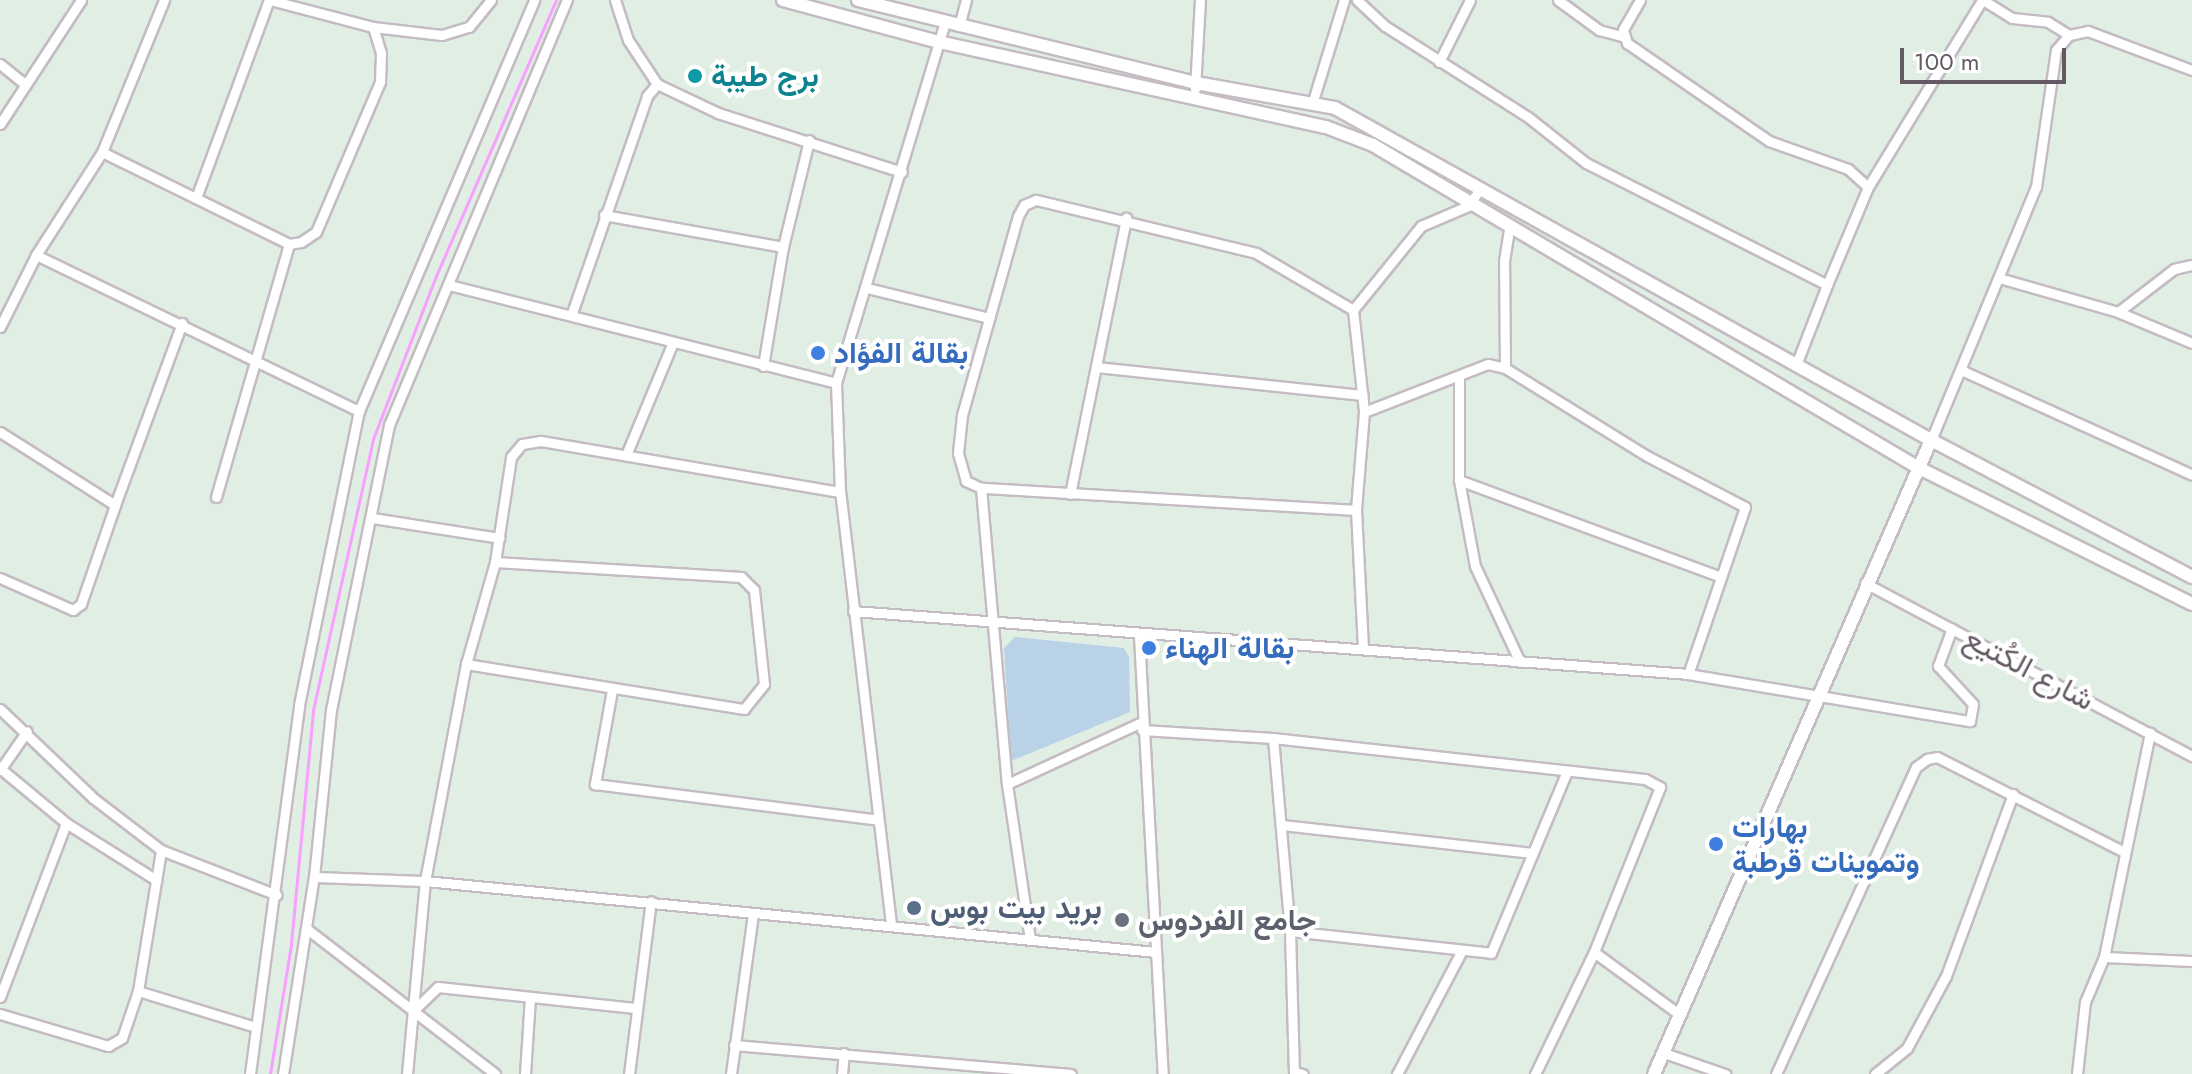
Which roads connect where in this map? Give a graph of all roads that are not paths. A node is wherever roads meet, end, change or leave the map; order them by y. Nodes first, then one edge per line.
1 (81, 0) edge
2 (164, 0) edge
3 (269, 0) edge
4 (491, 0) edge
5 (534, 0) edge
6 (567, 0) edge
7 (615, 0) edge
8 (783, 0) edge
9 (858, 0) edge
10 (966, 0) edge
11 (1200, 0) edge
12 (1344, 0) edge
13 (1357, 0) edge
14 (1470, 0) edge
15 (1558, 0) edge
16 (1640, 0) edge
17 (1982, 0) edge
18 (945, 22) junction
19 (959, 26) junction
20 (373, 27) junction
21 (2069, 35) junction
22 (1625, 37) junction
23 (939, 42) junction
24 (1439, 62) junction
25 (0, 64) edge
26 (2192, 70) edge
27 (1196, 83) junction
28 (657, 84) junction
29 (26, 85) junction
30 (1194, 100) junction
31 (1312, 104) junction
32 (0, 124) edge
33 (809, 140) junction
34 (102, 152) junction
35 (902, 172) junction
36 (1868, 187) junction
37 (1480, 189) junction
38 (196, 198) junction
39 (1468, 206) junction
40 (604, 215) junction
41 (1126, 218) junction
42 (1509, 228) junction
43 (289, 244) junction
44 (783, 247) junction
45 (36, 255) junction
46 (2192, 265) edge
47 (1999, 278) junction
48 (449, 285) junction
49 (1827, 285) junction
50 (867, 288) junction
51 (1353, 310) junction
52 (3, 312) edge
53 (2118, 312) junction
54 (572, 313) junction
55 (989, 318) junction
56 (182, 323) junction
57 (0, 327) edge
58 (673, 342) junction
59 (2192, 343) edge
60 (254, 358) junction
61 (1796, 365) junction
62 (763, 366) junction
63 (1096, 367) junction
64 (1505, 368) junction
65 (1961, 370) junction
66 (1459, 377) junction
67 (836, 383) junction
68 (1363, 395) junction
69 (359, 411) junction
70 (1364, 412) junction
71 (0, 432) edge
72 (1931, 440) junction
73 (626, 455) junction
74 (1917, 467) junction
75 (2192, 475) edge
76 (1459, 480) junction
77 (981, 488) junction
78 (840, 492) junction
79 (1070, 494) junction
80 (216, 497) dead end
81 (115, 505) junction
82 (1356, 510) junction
83 (372, 518) junction
84 (499, 538) junction
85 (495, 562) junction
86 (1721, 577) junction
87 (2192, 577) edge
88 (0, 578) edge
89 (1865, 583) junction
90 (2192, 604) edge
91 (853, 611) junction
92 (992, 624) junction
93 (1952, 628) junction
94 (1139, 636) junction
95 (1363, 647) junction
96 (1520, 662) junction
97 (466, 664) junction
98 (1688, 674) junction
99 (612, 690) junction
100 (1816, 696) junction
101 (0, 709) edge
102 (1142, 726) junction
103 (27, 731) junction
104 (2150, 733) junction
105 (1273, 738) junction
106 (2192, 756) edge
107 (0, 770) edge
108 (1567, 771) junction
109 (1007, 784) junction
110 (2013, 794) junction
111 (878, 820) junction
112 (66, 823) junction
113 (1282, 825) junction
114 (161, 850) junction
115 (2124, 852) junction
116 (1532, 853) junction
117 (314, 877) junction
118 (156, 880) junction
119 (425, 881) junction
120 (277, 895) junction
121 (651, 901) junction
122 (753, 914) junction
123 (891, 924) junction
124 (307, 929) junction
125 (1290, 931) junction
126 (1030, 939) junction
127 (1156, 952) junction
128 (1461, 952) junction
129 (1594, 952) junction
130 (2104, 957) junction
131 (2192, 961) edge
132 (138, 991) junction
133 (0, 997) edge
134 (530, 997) junction
135 (635, 1008) junction
136 (414, 1010) junction
137 (0, 1014) edge
138 (1680, 1015) junction
139 (256, 1027) junction
140 (734, 1045) junction
141 (844, 1053) junction
142 (1664, 1053) junction
143 (1050, 1073) edge
144 (250, 1074) edge
145 (283, 1074) edge
146 (407, 1074) edge
147 (495, 1074) edge
148 (525, 1074) edge
149 (629, 1074) edge
150 (731, 1074) edge
151 (842, 1074) edge
152 (1071, 1074) edge
153 (1163, 1074) edge
154 (1303, 1074) edge
155 (1397, 1074) edge
156 (1535, 1074) edge
157 (1654, 1074) edge
158 (1725, 1074) edge
159 (1776, 1074) edge
160 (1875, 1074) edge
161 (2077, 1074) edge

1 - 29 street
2 - 34 street
3 - 20 street
3 - 38 street
4 - 20 street
5 - 69 street
6 - 48 street
7 - 28 street
8 - 23 main road
9 - 18 main road
10 - 19 street
11 - 27 street
12 - 31 street
13 - 24 street
14 - 24 street
15 - 22 street
16 - 22 street
17 - 21 street
17 - 36 street
18 - 19 main road
18 - 23 street
19 - 27 main road
20 - 43 street
21 - 26 street
21 - 47 street
22 - 36 street
23 - 30 main road
23 - 35 street
24 - 49 street
25 - 29 street
27 - 30 street
27 - 31 main road
28 - 33 street
28 - 40 street
29 - 32 street
30 - 39 main road
31 - 37 main road
33 - 35 street
33 - 44 street
34 - 38 street
34 - 45 street
35 - 50 street
36 - 49 street
37 - 39 street
37 - 61 main road
38 - 43 street
39 - 42 main road
39 - 51 street
40 - 44 street
40 - 54 street
41 - 51 street
41 - 55 street
41 - 63 street
42 - 64 street
42 - 74 main road
43 - 60 street
44 - 62 street
45 - 52 street
45 - 56 street
46 - 53 street
47 - 53 street
47 - 65 street
48 - 54 street
48 - 83 street
49 - 61 street
50 - 55 street
50 - 67 street
51 - 68 street
52 - 57 street
53 - 59 street
54 - 58 street
55 - 77 street
56 - 60 street
56 - 81 street
58 - 62 street
58 - 73 street
60 - 69 street
60 - 80 street
61 - 72 main road
62 - 67 street
63 - 68 street
63 - 79 street
64 - 66 street
64 - 86 street
65 - 72 street
65 - 75 street
66 - 70 street
66 - 76 street
67 - 78 street
68 - 70 street
69 - 120 street
70 - 82 street
71 - 81 street
72 - 74 main road
72 - 87 main road
73 - 78 street
73 - 84 street
74 - 89 main road
74 - 90 main road
76 - 86 street
76 - 96 street
77 - 79 street
77 - 92 street
78 - 91 street
79 - 82 street
81 - 88 street
82 - 95 street
83 - 84 street
83 - 117 street
84 - 85 street
85 - 97 street
85 - 99 street
86 - 98 street
89 - 93 street, شارع الكُتيع
89 - 100 main road
91 - 92 street
91 - 111 street
92 - 94 street
92 - 109 street
93 - 100 street
93 - 104 street, شارع الكُتيع
94 - 95 street
94 - 102 street
95 - 96 street
96 - 98 street
97 - 99 street
97 - 119 street
98 - 100 street
99 - 111 street
100 - 138 main road
101 - 103 street
102 - 105 street
102 - 109 street
102 - 127 street
103 - 107 street
103 - 114 street
104 - 106 street, شارع الكُتيع
104 - 115 street
105 - 108 street
105 - 113 street
107 - 112 street
108 - 116 street
108 - 129 street
109 - 126 street
110 - 115 street
110 - 159 street
110 - 160 street
111 - 123 street
112 - 118 street
112 - 133 street
113 - 116 street
113 - 125 street
114 - 118 street
114 - 120 street
115 - 130 street
116 - 128 street
117 - 119 street
117 - 124 street
118 - 132 street
119 - 121 street
119 - 136 street
120 - 139 street
121 - 122 street
121 - 135 street
122 - 123 street
122 - 140 street
123 - 126 street
124 - 136 street
124 - 145 street
125 - 128 street
125 - 154 street
126 - 127 street
127 - 153 street
128 - 155 street
129 - 138 street
129 - 156 street
130 - 131 street
130 - 161 street
132 - 137 street
132 - 139 street
134 - 135 street
134 - 136 street
134 - 148 street
135 - 149 street
136 - 146 street
136 - 147 street
138 - 142 main road
139 - 144 street
140 - 141 street
140 - 150 street
141 - 143 street
141 - 151 street
142 - 157 main road
142 - 158 street
143 - 152 street

